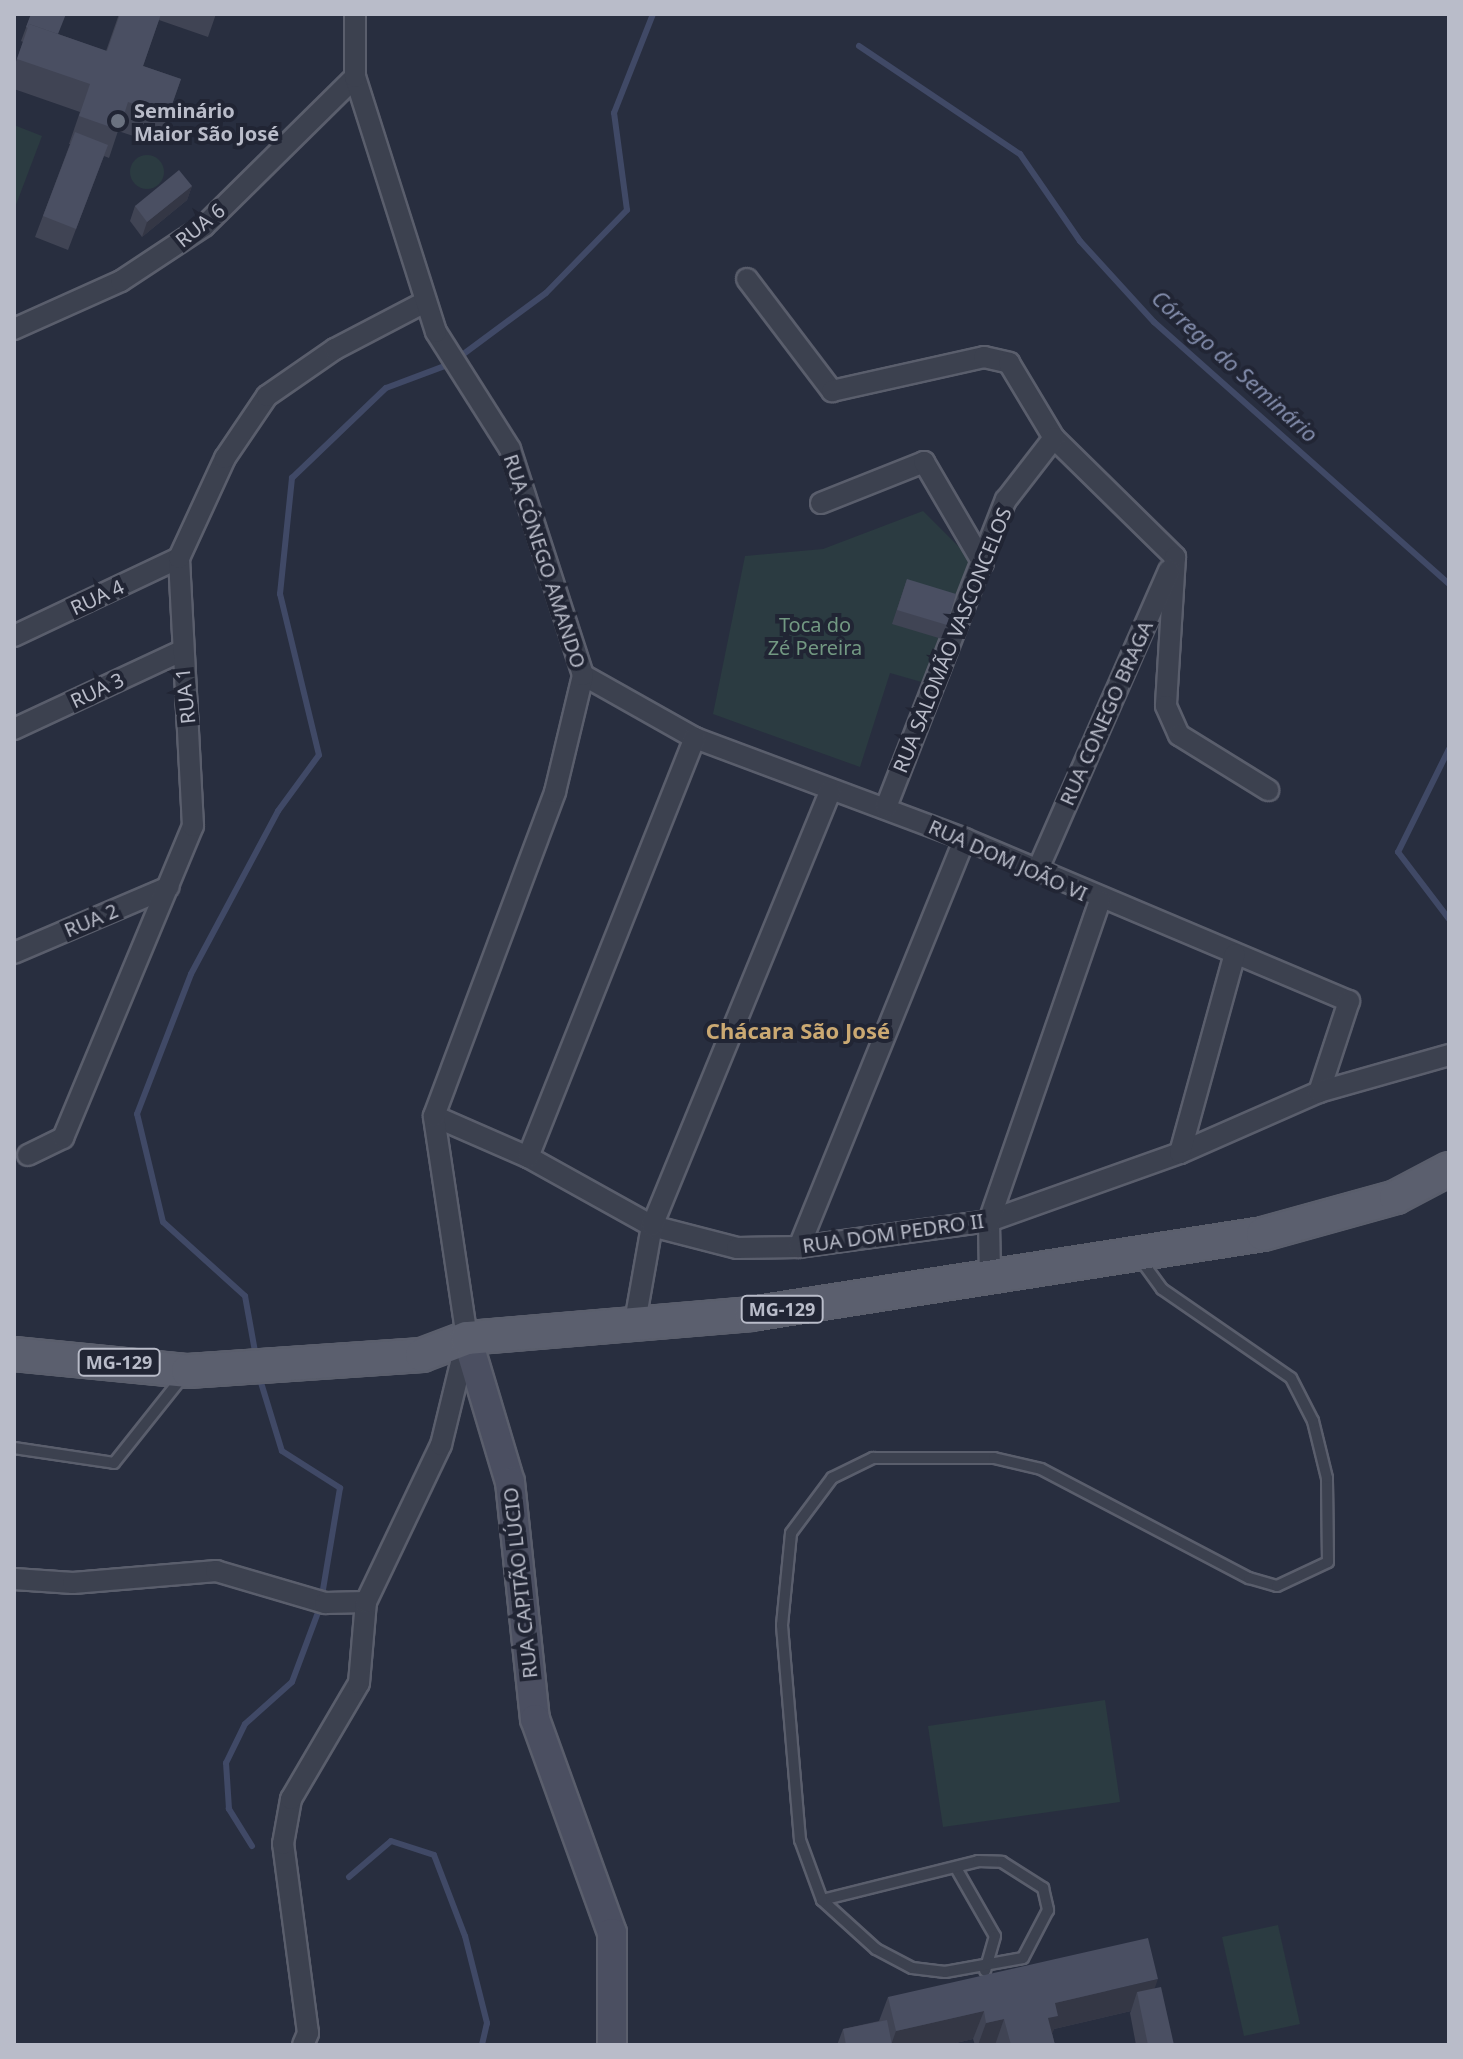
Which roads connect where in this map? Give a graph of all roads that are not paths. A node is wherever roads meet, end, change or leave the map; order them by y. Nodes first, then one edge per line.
1 (355, 14) edge
2 (355, 77) junction
3 (747, 279) dead end
4 (425, 302) junction
5 (14, 329) edge
6 (1054, 438) junction
7 (821, 503) dead end
8 (1175, 557) junction
9 (179, 558) junction
10 (983, 563) junction
11 (14, 636) edge
12 (181, 651) junction
13 (583, 675) junction
14 (14, 729) edge
15 (695, 738) junction
16 (1268, 790) dead end
17 (830, 791) junction
18 (886, 807) junction
19 (965, 839) junction
20 (1038, 869) junction
21 (169, 887) junction
22 (1100, 901) junction
23 (14, 953) edge
24 (1235, 954) junction
25 (1449, 1055) edge
26 (1319, 1092) junction
27 (434, 1116) junction
28 (1180, 1153) junction
29 (28, 1155) dead end
30 (528, 1157) junction
31 (1449, 1169) edge
32 (989, 1221) junction
33 (652, 1226) junction
34 (799, 1247) junction
35 (1139, 1257) junction
36 (990, 1275) junction
37 (635, 1322) junction
38 (467, 1338) junction
39 (14, 1354) edge
40 (188, 1371) junction
41 (14, 1448) edge
42 (14, 1579) edge
43 (366, 1602) junction
44 (956, 1868) junction
45 (822, 1900) junction
46 (983, 1969) junction
47 (1001, 1986) edge
48 (303, 2045) edge
49 (612, 2045) edge

1 - 2 street, RUA CÔNEGO AMANDO
2 - 4 street, RUA CÔNEGO AMANDO
2 - 5 street, RUA 6
3 - 6 street
4 - 9 street, RUA 1
4 - 13 street, RUA CÔNEGO AMANDO
6 - 8 street
6 - 10 street, RUA SALOMÃO VASCONCELOS
7 - 10 street
8 - 16 street
8 - 20 street, RUA CONEGO BRAGA
9 - 11 street, RUA 4
9 - 12 street, RUA 1
10 - 18 street, RUA SALOMÃO VASCONCELOS
12 - 14 street, RUA 3
12 - 21 street, RUA 1
13 - 15 street, RUA DOM JOÃO VI
13 - 27 street, RUA CÔNEGO AMANDO
15 - 17 street, RUA DOM JOÃO VI
15 - 30 street
17 - 18 street, RUA DOM JOÃO VI
17 - 33 street
18 - 19 street, RUA DOM JOÃO VI
19 - 20 street, RUA DOM JOÃO VI
19 - 34 street
20 - 22 street, RUA DOM JOÃO VI
21 - 23 street, RUA 2
21 - 29 street, RUA 1
22 - 24 street, RUA DOM JOÃO VI
22 - 32 street
24 - 26 street, RUA DOM JOÃO VI
24 - 28 street
25 - 26 street, RUA DOM PEDRO II
26 - 28 street, RUA DOM PEDRO II
27 - 30 street, RUA DOM PEDRO II
27 - 38 street, RUA CAPITÃO LÚCIO
28 - 32 street, RUA DOM PEDRO II
30 - 33 street, RUA DOM PEDRO II
31 - 35 main road, MG-129
32 - 34 street, RUA DOM PEDRO II
32 - 36 street
33 - 34 street, RUA DOM PEDRO II
33 - 37 street
35 - 36 main road, MG-129
35 - 45 lane
36 - 37 main road, MG-129
37 - 38 main road, MG-129
38 - 40 main road, MG-129
38 - 43 street
38 - 49 street, RUA CAPITÃO LÚCIO
39 - 40 main road, MG-129
40 - 41 lane
42 - 43 street
43 - 48 street
44 - 45 lane
44 - 46 lane
44 - 46 lane
45 - 46 lane
46 - 47 lane

